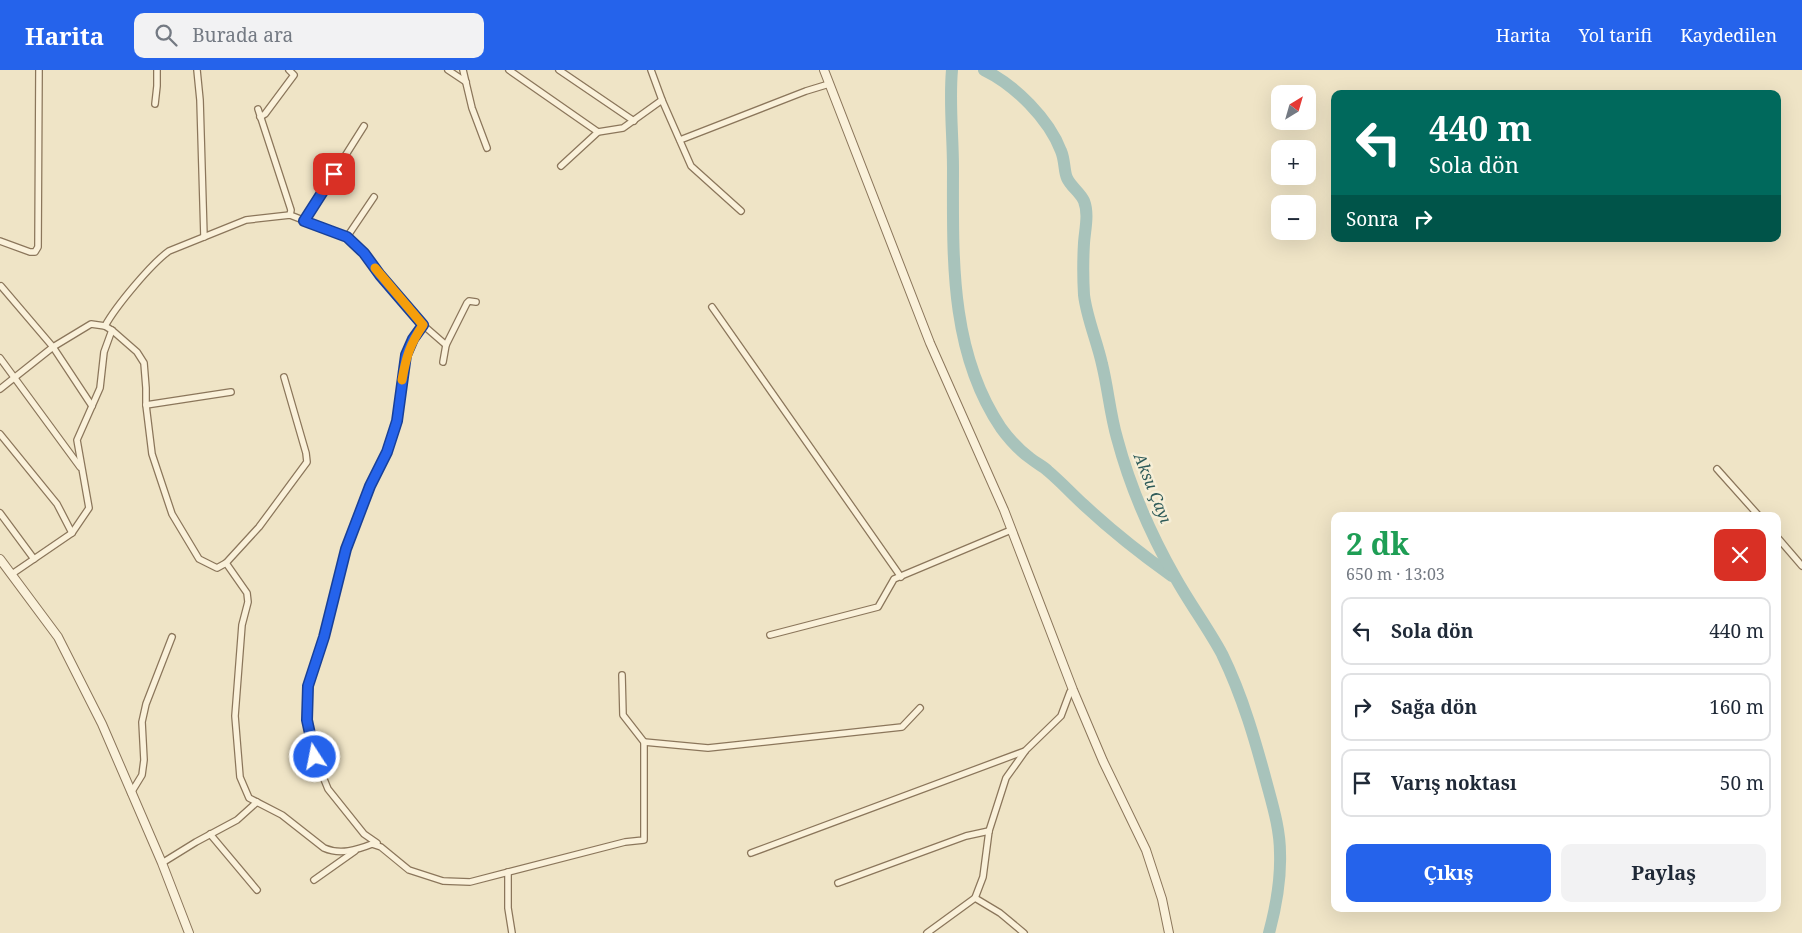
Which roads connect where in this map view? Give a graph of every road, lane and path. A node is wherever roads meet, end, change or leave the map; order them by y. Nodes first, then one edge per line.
1 (40, 70) edge
2 (156, 70) edge
3 (197, 70) edge
4 (289, 70) edge
5 (448, 70) edge
6 (463, 70) edge
7 (509, 70) edge
8 (559, 70) edge
9 (651, 70) edge
10 (824, 70) edge
11 (466, 82) junction
12 (829, 84) junction
13 (662, 100) junction
14 (155, 104) dead end
15 (258, 109) dead end
16 (260, 117) junction
17 (634, 121) junction
18 (364, 126) dead end
19 (598, 132) junction
20 (680, 140) junction
21 (487, 148) dead end
22 (561, 166) dead end
23 (374, 197) dead end
24 (741, 211) dead end
25 (290, 215) junction
26 (304, 221) junction
27 (204, 237) junction
28 (347, 237) junction
29 (0, 241) edge
30 (1, 286) edge
31 (476, 302) dead end
32 (712, 307) dead end
33 (423, 325) junction
34 (105, 326) junction
35 (112, 330) junction
36 (446, 344) junction
37 (53, 347) junction
38 (0, 358) edge
39 (443, 362) dead end
40 (15, 377) junction
41 (284, 377) dead end
42 (0, 389) edge
43 (231, 392) dead end
44 (146, 405) junction
45 (92, 406) junction
46 (0, 434) edge
47 (1717, 469) dead end
48 (82, 470) junction
49 (1755, 512) edge
50 (0, 513) edge
51 (1011, 530) junction
52 (72, 533) junction
53 (1781, 542) edge
54 (34, 559) junction
55 (0, 560) edge
56 (226, 563) junction
57 (1802, 566) edge
58 (12, 574) junction
59 (901, 577) junction
60 (770, 635) dead end
61 (172, 638) dead end
62 (622, 675) dead end
63 (1073, 690) junction
64 (920, 708) dead end
65 (644, 742) junction
66 (1026, 750) junction
67 (131, 793) junction
68 (257, 802) junction
69 (989, 831) junction
70 (210, 834) junction
71 (381, 847) junction
72 (357, 850) junction
73 (751, 853) dead end
74 (162, 864) junction
75 (508, 872) junction
76 (314, 880) dead end
77 (838, 883) dead end
78 (257, 890) dead end
79 (975, 898) junction
80 (189, 933) edge
81 (512, 933) edge
82 (927, 933) edge
83 (1023, 933) edge
84 (1169, 933) edge

1 - 29 street
2 - 14 street
3 - 27 street
4 - 16 street
5 - 11 street
6 - 11 street
7 - 19 street
8 - 17 street
9 - 13 street
10 - 12 street
11 - 21 street
12 - 20 street
12 - 51 street
13 - 17 street
13 - 20 street
15 - 16 street
16 - 25 street
17 - 19 street
18 - 26 street
19 - 22 street
20 - 24 street
23 - 28 street
25 - 26 street
25 - 27 street
26 - 28 street
27 - 34 street
28 - 33 street
30 - 37 street
31 - 36 street
32 - 59 street
33 - 36 street
33 - 71 street
34 - 35 street
34 - 37 street
35 - 44 street
35 - 45 street
36 - 39 street
37 - 40 street
37 - 45 street
38 - 40 street
40 - 42 street
40 - 48 street
41 - 56 street
43 - 44 street
44 - 56 street
45 - 48 street
46 - 52 street
47 - 49 street
48 - 52 street
50 - 54 street
51 - 59 street
51 - 63 street
52 - 54 street
53 - 57 street
54 - 58 street
55 - 58 street
56 - 68 street
58 - 67 street
59 - 60 street
61 - 67 street
62 - 65 street
63 - 66 street
63 - 84 street
64 - 65 street
65 - 75 street
66 - 69 street
66 - 73 street
67 - 74 street
68 - 70 street
68 - 72 street
69 - 77 street
69 - 79 street
70 - 74 street
70 - 78 street
71 - 72 street
71 - 75 street
72 - 76 street
74 - 80 street
75 - 81 street
79 - 82 street
79 - 83 street

